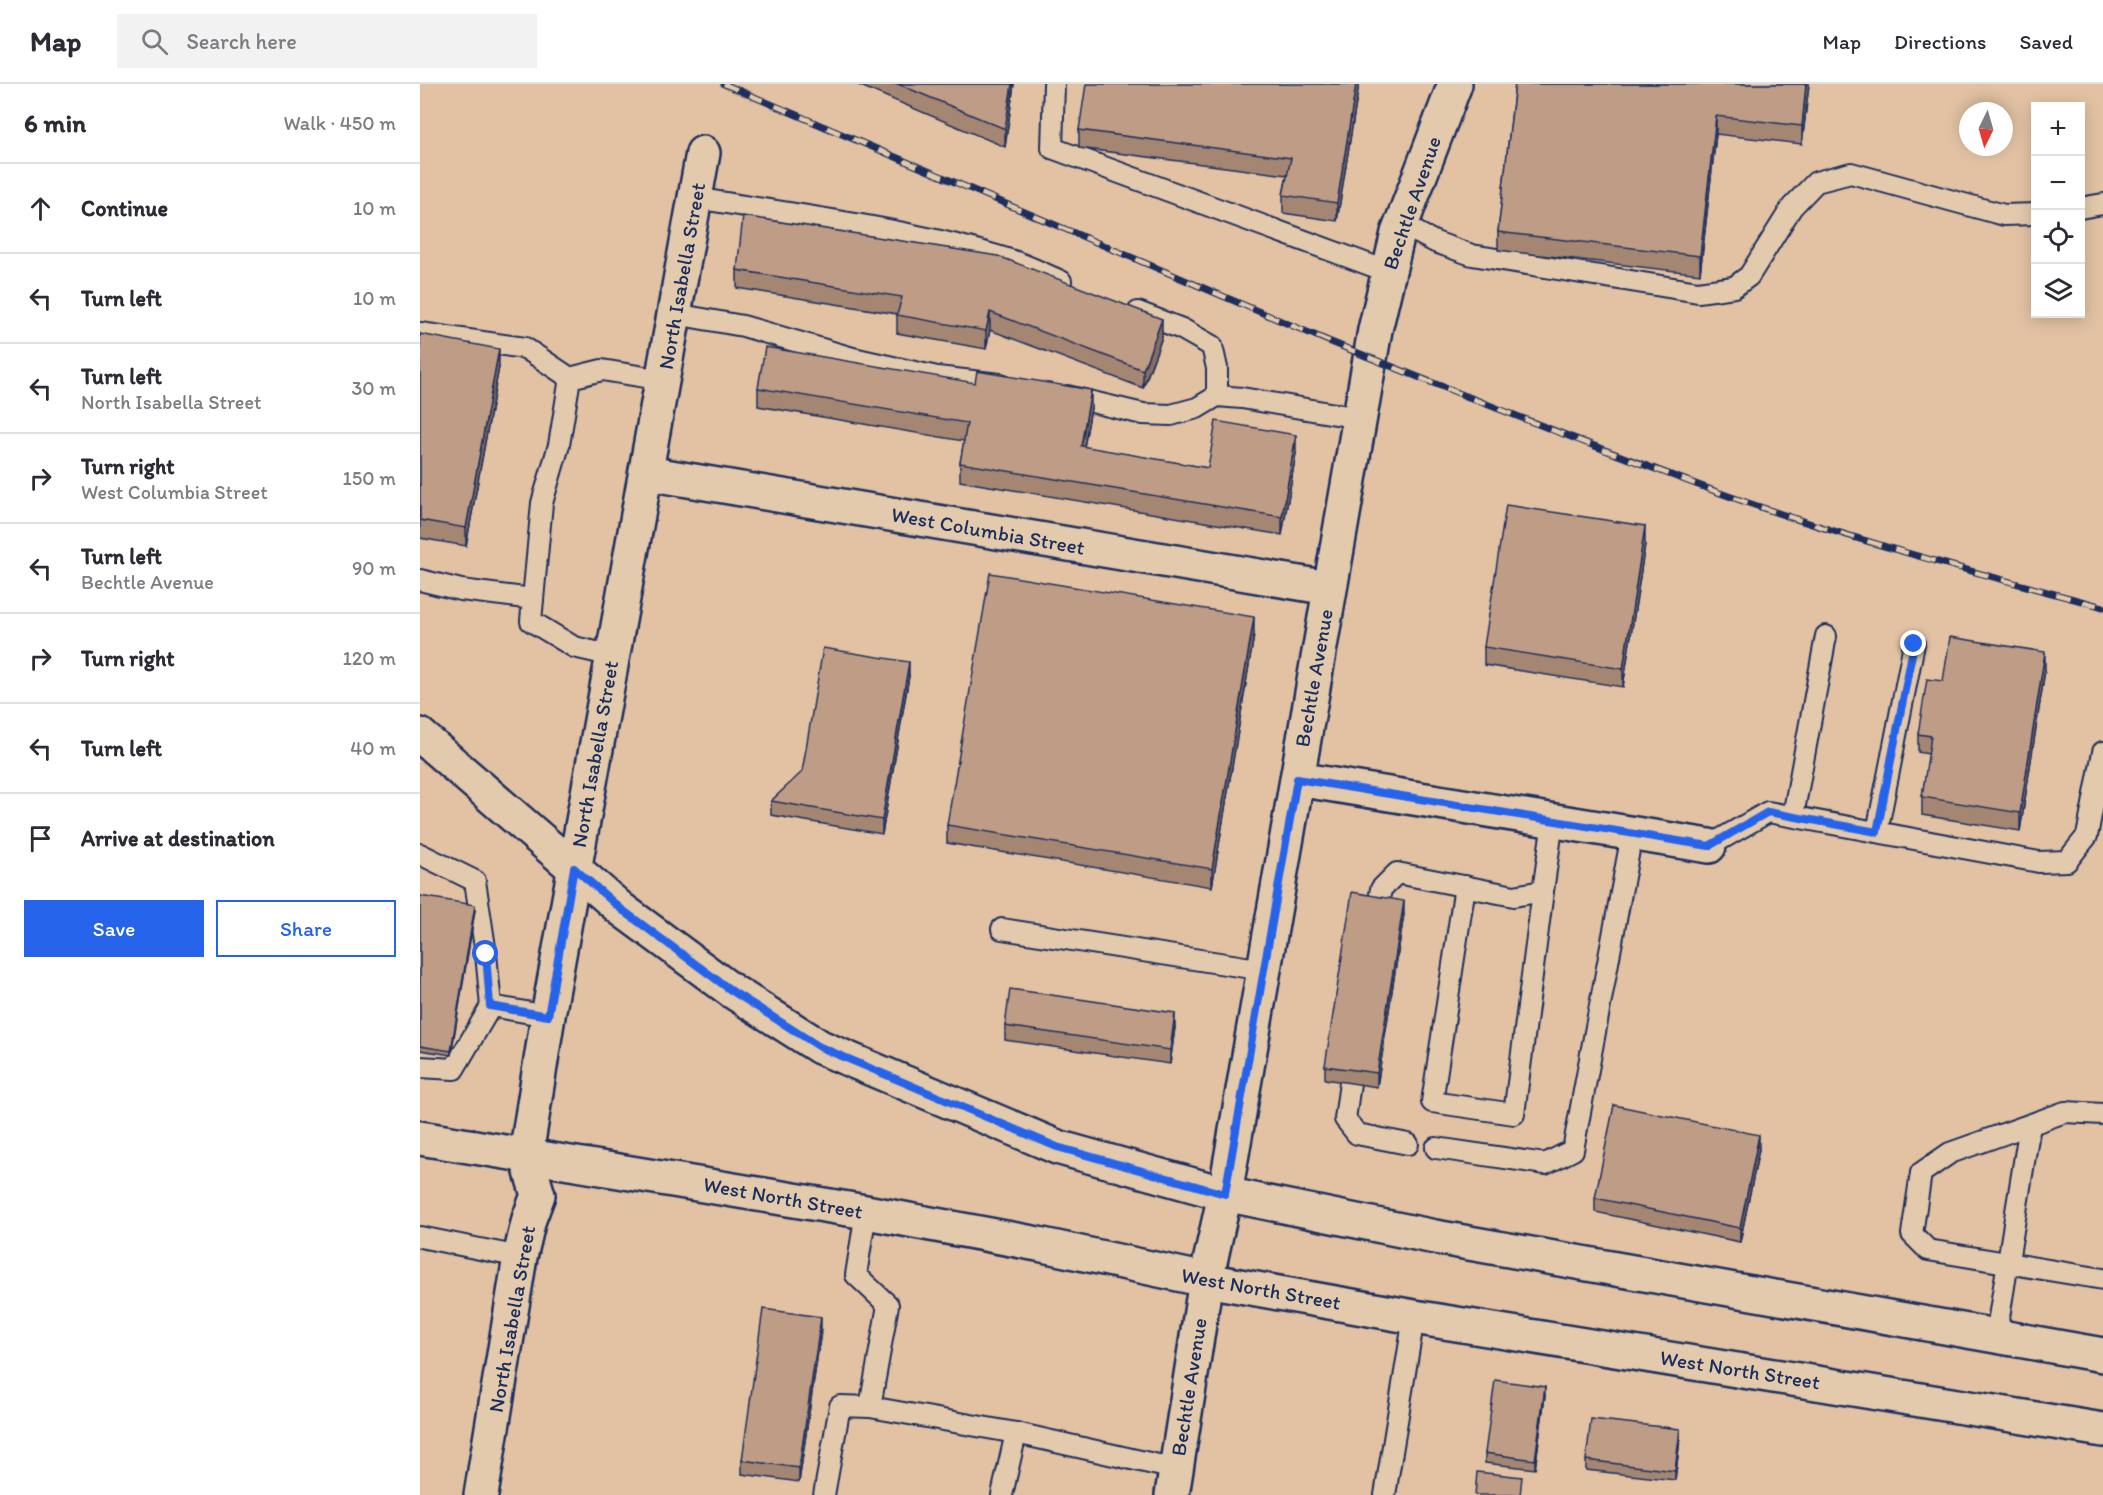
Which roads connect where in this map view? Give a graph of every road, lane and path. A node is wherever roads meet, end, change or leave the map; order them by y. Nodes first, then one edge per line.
1 (1054, 84) edge
2 (1455, 84) edge
3 (703, 153) dead end
4 (696, 198) junction
5 (2103, 204) edge
6 (2085, 207) edge
7 (2031, 214) edge
8 (1401, 224) junction
9 (1389, 272) junction
10 (1077, 288) edge
11 (1120, 305) edge
12 (675, 314) junction
13 (420, 333) edge
14 (570, 378) junction
15 (663, 380) junction
16 (1023, 388) edge
17 (1046, 392) edge
18 (1217, 396) junction
19 (1359, 417) junction
20 (647, 473) junction
21 (420, 580) edge
22 (1329, 588) junction
23 (533, 598) junction
24 (1826, 636) dead end
25 (1914, 644) dead end
26 (613, 656) junction
27 (420, 736) edge
28 (2103, 752) edge
29 (1297, 779) junction
30 (1792, 816) junction
31 (1553, 821) junction
32 (1877, 832) junction
33 (1632, 834) junction
34 (1709, 846) joint
35 (420, 854) edge
36 (574, 868) junction
37 (1465, 886) junction
38 (1543, 891) junction
39 (1377, 910) edge
40 (1002, 928) dead end
41 (1264, 970) junction
42 (490, 1006) junction
43 (548, 1016) junction
44 (420, 1066) edge
45 (1350, 1083) edge
46 (2103, 1114) edge
47 (2030, 1125) junction
48 (420, 1137) edge
49 (1408, 1144) dead end
50 (1436, 1148) dead end
51 (526, 1155) junction
52 (1225, 1194) junction
53 (866, 1212) junction
54 (420, 1237) edge
55 (520, 1257) junction
56 (2007, 1263) junction
57 (2103, 1279) edge
58 (1206, 1280) junction
59 (1414, 1317) junction
60 (1996, 1336) junction
61 (2103, 1355) edge
62 (870, 1407) junction
63 (2103, 1430) edge
64 (1016, 1433) junction
65 (1174, 1482) edge
66 (481, 1495) edge
67 (824, 1495) edge
68 (1002, 1495) edge
69 (1385, 1495) edge

1 - 9 lane
2 - 8 main road, Bechtle Avenue
3 - 4 main road, North Isabella Street
4 - 10 lane
4 - 12 main road, North Isabella Street
5 - 6 lane
7 - 8 lane
8 - 9 main road, Bechtle Avenue
9 - 19 main road, Bechtle Avenue
11 - 18 lane
12 - 15 main road, North Isabella Street
12 - 16 lane
13 - 14 lane
14 - 15 lane
14 - 23 lane
15 - 20 main road, North Isabella Street
17 - 18 lane
18 - 19 lane
19 - 22 main road, Bechtle Avenue
20 - 22 main road, West Columbia Street
20 - 26 main road, North Isabella Street
21 - 23 lane
22 - 29 main road, Bechtle Avenue
23 - 26 lane
24 - 30 lane
25 - 32 lane
26 - 36 main road, North Isabella Street
27 - 36 main road
28 - 32 lane
29 - 31 main road
29 - 41 main road, Bechtle Avenue
30 - 32 lane
30 - 34 lane
31 - 33 main road
31 - 38 lane
33 - 34 main road
33 - 50 lane
35 - 42 lane
36 - 43 main road, North Isabella Street
36 - 52 main road
37 - 38 lane
37 - 38 lane
37 - 39 lane
40 - 41 lane
41 - 52 main road, Bechtle Avenue
42 - 43 lane
42 - 44 lane
43 - 51 main road, North Isabella Street
45 - 49 lane
46 - 47 lane
47 - 56 lane
47 - 56 lane
48 - 51 main road, West North Street
51 - 53 main road, West North Street
51 - 55 main road, North Isabella Street
52 - 58 main road, Bechtle Avenue
52 - 60 main road
53 - 58 main road, West North Street
53 - 62 lane
54 - 55 lane
55 - 66 main road, North Isabella Street
56 - 57 lane
56 - 60 lane
58 - 59 main road, West North Street
58 - 65 main road, Bechtle Avenue
59 - 63 main road, West North Street
59 - 69 lane
60 - 61 main road
62 - 64 lane
62 - 67 lane
64 - 65 lane
64 - 68 lane

